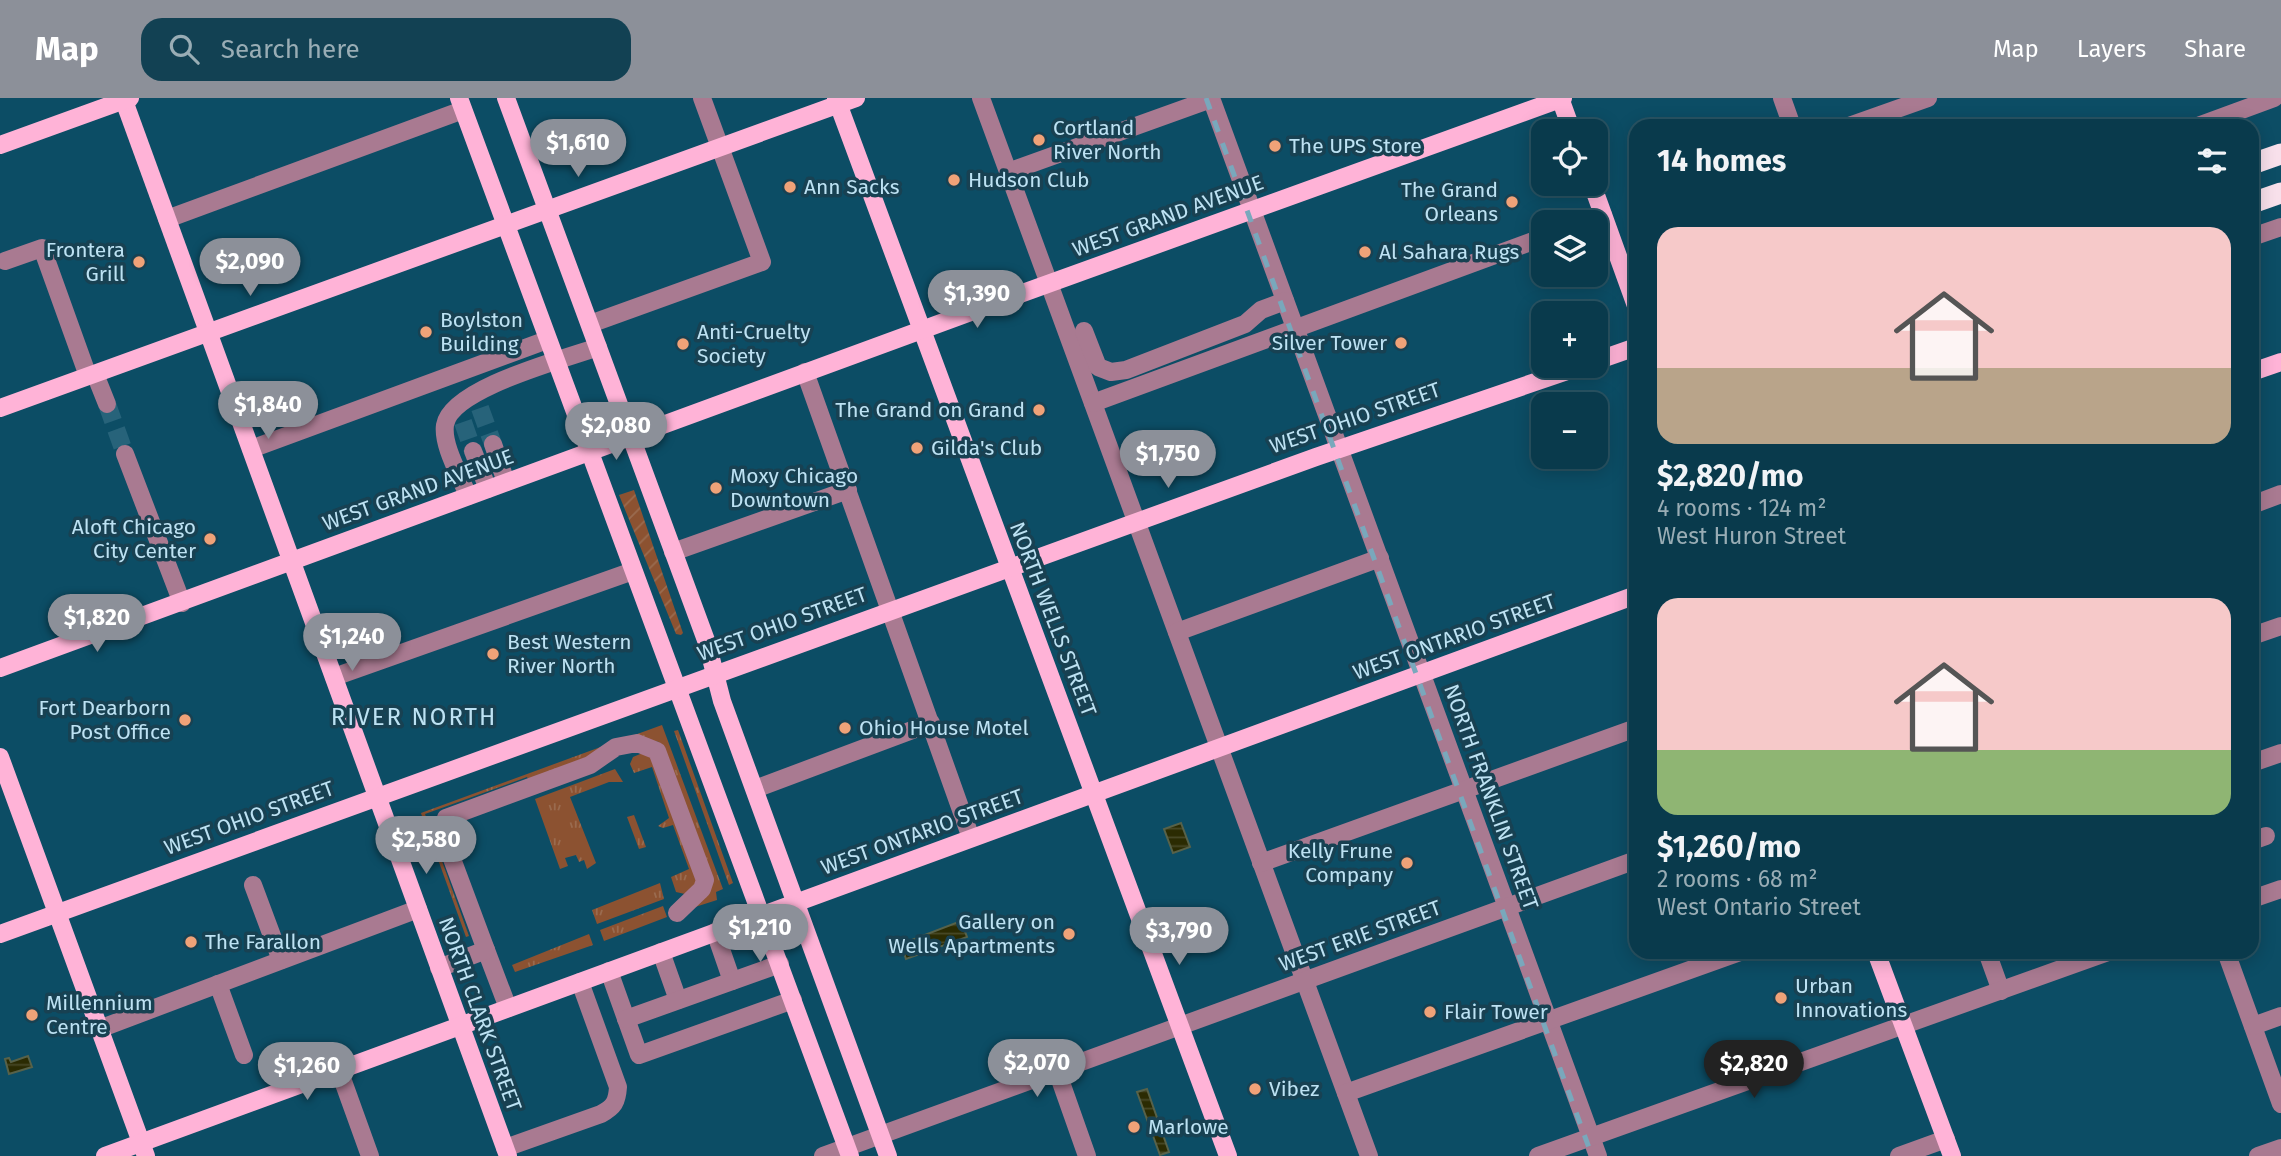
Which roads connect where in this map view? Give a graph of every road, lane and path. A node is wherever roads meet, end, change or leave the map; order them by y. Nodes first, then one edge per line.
1 (506, 98) edge
2 (702, 98) edge
3 (981, 98) edge
4 (1211, 98) edge
5 (1561, 98) edge
6 (1782, 98) edge
7 (1928, 98) edge
8 (2274, 98) edge
9 (126, 99) edge
10 (844, 100) edge
11 (461, 104) edge
12 (1568, 119) edge
13 (1790, 119) edge
14 (1869, 119) edge
15 (2217, 119) edge
16 (0, 145) edge
17 (720, 148) junction
18 (2281, 154) edge
19 (2259, 162) edge
20 (1008, 172) junction
21 (2281, 192) edge
22 (2259, 200) edge
23 (1252, 210) junction
24 (548, 211) junction
25 (167, 219) junction
26 (506, 227) junction
27 (2281, 227) edge
28 (1608, 229) edge
29 (2259, 235) edge
30 (1531, 242) edge
31 (5, 261) dead end
32 (1049, 283) junction
33 (1629, 287) edge
34 (1285, 301) junction
35 (590, 324) junction
36 (1296, 328) junction
37 (921, 330) junction
38 (1084, 331) dead end
39 (209, 333) junction
40 (547, 340) junction
41 (598, 346) junction
42 (1629, 349) edge
43 (1176, 351) junction
44 (1608, 357) edge
45 (555, 362) junction
46 (2281, 362) edge
47 (1183, 370) junction
48 (2259, 370) edge
49 (805, 372) junction
50 (92, 375) junction
51 (1547, 378) edge
52 (107, 404) tunnel mouth
53 (1093, 404) junction
54 (0, 408) edge
55 (631, 436) junction
56 (1340, 448) junction
57 (251, 449) junction
58 (589, 452) junction
59 (125, 454) tunnel mouth
60 (487, 489) junction
61 (848, 490) junction
62 (2281, 494) edge
63 (2259, 502) edge
64 (1136, 522) junction
65 (673, 552) junction
66 (1380, 558) junction
67 (292, 561) junction
68 (1009, 568) junction
69 (633, 571) junction
70 (1629, 598) edge
71 (182, 603) junction
72 (890, 611) junction
73 (2281, 626) edge
74 (1177, 632) junction
75 (2259, 634) edge
76 (0, 668) edge
77 (1422, 673) junction
78 (715, 674) junction
79 (334, 677) junction
80 (679, 688) junction
81 (931, 723) junction
82 (1629, 730) edge
83 (1219, 747) junction
84 (2281, 753) edge
85 (0, 757) edge
86 (2259, 761) edge
87 (755, 789) junction
88 (1464, 789) junction
89 (1095, 793) junction
90 (377, 797) junction
91 (971, 838) junction
92 (1261, 863) junction
93 (1629, 863) edge
94 (253, 885) dead end
95 (2281, 889) edge
96 (2259, 897) edge
97 (796, 903) junction
98 (1507, 907) junction
99 (418, 909) junction
100 (58, 912) junction
101 (677, 913) dead end
102 (762, 915) junction
103 (715, 932) junction
104 (0, 934) edge
105 (486, 950) junction
106 (661, 952) junction
107 (1720, 959) edge
108 (1879, 959) edge
109 (1990, 959) edge
110 (2086, 959) edge
111 (2229, 959) edge
112 (281, 960) junction
113 (780, 964) junction
114 (439, 968) junction
115 (609, 971) junction
116 (733, 981) junction
117 (1304, 981) junction
118 (580, 982) junction
119 (218, 984) junction
120 (2001, 991) junction
121 (678, 1000) junction
122 (793, 1000) junction
123 (508, 1008) junction
124 (2281, 1016) edge
125 (626, 1019) junction
126 (1549, 1020) junction
127 (460, 1026) junction
128 (1180, 1026) junction
129 (1903, 1026) junction
130 (2253, 1026) junction
131 (99, 1028) junction
132 (244, 1055) dead end
133 (339, 1070) junction
134 (1056, 1071) junction
135 (1346, 1093) junction
136 (2281, 1104) edge
137 (880, 1135) junction
138 (1591, 1136) junction
139 (1949, 1148) edge
140 (2281, 1148) edge
141 (144, 1149) edge
142 (506, 1152) edge
143 (849, 1152) edge
144 (105, 1156) edge
145 (370, 1156) edge
146 (823, 1156) edge
147 (888, 1156) edge
148 (1087, 1156) edge
149 (1228, 1156) edge
150 (1369, 1156) edge
151 (1538, 1156) edge
152 (1598, 1156) edge
153 (1899, 1156) edge
154 (2258, 1156) edge

1 - 24 main road
2 - 17 street
3 - 20 street
4 - 20 street
4 - 23 street, NORTH FRANKLIN STREET
5 - 12 main road
5 - 23 main road, WEST GRAND AVENUE
6 - 13 street
7 - 14 street
8 - 15 street
9 - 16 main road
9 - 25 main road, NORTH CLARK STREET
10 - 17 main road
10 - 37 main road, NORTH WELLS STREET
11 - 25 street
11 - 26 main road
17 - 24 main road
17 - 35 street
18 - 19 highway
20 - 32 street
21 - 22 highway
23 - 32 main road, WEST GRAND AVENUE
23 - 34 street, NORTH FRANKLIN STREET
24 - 26 main road
24 - 35 main road
25 - 39 main road, NORTH CLARK STREET
26 - 39 main road
26 - 40 main road
27 - 29 street
28 - 33 main road
30 - 36 street
31 - 50 street
32 - 37 main road, WEST GRAND AVENUE
32 - 53 street
34 - 36 street, NORTH FRANKLIN STREET
34 - 43 street
35 - 41 main road
36 - 47 street
36 - 56 street, NORTH FRANKLIN STREET
37 - 49 main road, WEST GRAND AVENUE
37 - 68 main road, NORTH WELLS STREET
38 - 43 street
39 - 50 main road
39 - 57 main road, NORTH CLARK STREET
40 - 45 main road
40 - 57 street
41 - 45 street
41 - 55 main road
42 - 44 main road
43 - 47 street
45 - 58 main road
45 - 60 street
46 - 48 main road
47 - 53 street
49 - 55 main road, WEST GRAND AVENUE
49 - 61 street
50 - 52 street
50 - 54 main road
51 - 56 main road, WEST OHIO STREET
53 - 64 street
55 - 58 main road, WEST GRAND AVENUE
55 - 65 main road
56 - 64 main road, WEST OHIO STREET
56 - 66 street, NORTH FRANKLIN STREET
57 - 67 main road, NORTH CLARK STREET
58 - 60 main road, WEST GRAND AVENUE
58 - 69 main road
59 - 71 street
60 - 60 street
60 - 67 main road, WEST GRAND AVENUE
61 - 65 street
61 - 72 street
62 - 63 street
64 - 68 main road, WEST OHIO STREET
64 - 74 street
65 - 78 main road
66 - 74 street
66 - 77 street, NORTH FRANKLIN STREET
67 - 71 main road, WEST GRAND AVENUE
67 - 79 main road, NORTH CLARK STREET
68 - 72 main road, WEST OHIO STREET
68 - 89 main road, NORTH WELLS STREET
69 - 79 street
69 - 80 main road
70 - 77 main road, WEST ONTARIO STREET
71 - 76 main road, WEST GRAND AVENUE
72 - 78 main road, WEST OHIO STREET
72 - 81 street
73 - 75 street
74 - 83 street
77 - 83 main road, WEST ONTARIO STREET
77 - 88 street, NORTH FRANKLIN STREET
78 - 80 main road, WEST OHIO STREET
78 - 87 main road
79 - 90 main road, NORTH CLARK STREET
80 - 90 main road, WEST OHIO STREET
80 - 102 main road
81 - 87 street
81 - 91 street
82 - 88 street
83 - 89 main road, WEST ONTARIO STREET
83 - 92 street
84 - 86 street
85 - 100 main road
87 - 97 main road
88 - 92 street
88 - 98 street, NORTH FRANKLIN STREET
89 - 91 main road, WEST ONTARIO STREET
89 - 128 main road, NORTH WELLS STREET
90 - 99 main road, NORTH CLARK STREET
90 - 100 main road, WEST OHIO STREET
91 - 97 main road, WEST ONTARIO STREET
92 - 117 street
93 - 98 street, WEST ERIE STREET
94 - 112 street
95 - 96 street
97 - 102 main road, WEST ONTARIO STREET
97 - 137 main road
98 - 117 street, WEST ERIE STREET
98 - 126 street, NORTH FRANKLIN STREET
99 - 112 street
99 - 114 main road, NORTH CLARK STREET
100 - 104 main road, WEST OHIO STREET
100 - 131 main road
101 - 105 street
102 - 103 main road, WEST ONTARIO STREET
102 - 113 main road
103 - 106 main road, WEST ONTARIO STREET
103 - 116 street
105 - 114 street
105 - 123 street
106 - 115 main road, WEST ONTARIO STREET
106 - 121 street
107 - 126 street
108 - 129 main road
109 - 120 street
110 - 120 street
111 - 130 street
112 - 119 street
113 - 116 street
113 - 122 main road
114 - 127 main road, NORTH CLARK STREET
115 - 118 main road, WEST ONTARIO STREET
115 - 125 street
116 - 121 street
117 - 128 street, WEST ERIE STREET
117 - 135 street
118 - 123 main road, WEST ONTARIO STREET
118 - 142 street
119 - 131 street
119 - 132 street
120 - 129 street
121 - 125 street
122 - 125 street
122 - 143 main road
123 - 127 main road, WEST ONTARIO STREET
124 - 130 street
126 - 135 street
126 - 138 street, NORTH FRANKLIN STREET
127 - 133 main road, WEST ONTARIO STREET
127 - 142 main road, NORTH CLARK STREET
128 - 134 street, WEST ERIE STREET
128 - 149 main road, NORTH WELLS STREET
129 - 138 street
129 - 139 main road
130 - 136 street
131 - 141 main road
133 - 141 main road, WEST ONTARIO STREET
133 - 145 street
134 - 137 street, WEST ERIE STREET
134 - 148 street
135 - 150 street
137 - 143 street, WEST ERIE STREET
137 - 147 main road
138 - 151 street
138 - 152 street, NORTH FRANKLIN STREET
139 - 153 street
140 - 154 street
141 - 144 main road, WEST ONTARIO STREET
143 - 146 street, WEST ERIE STREET

